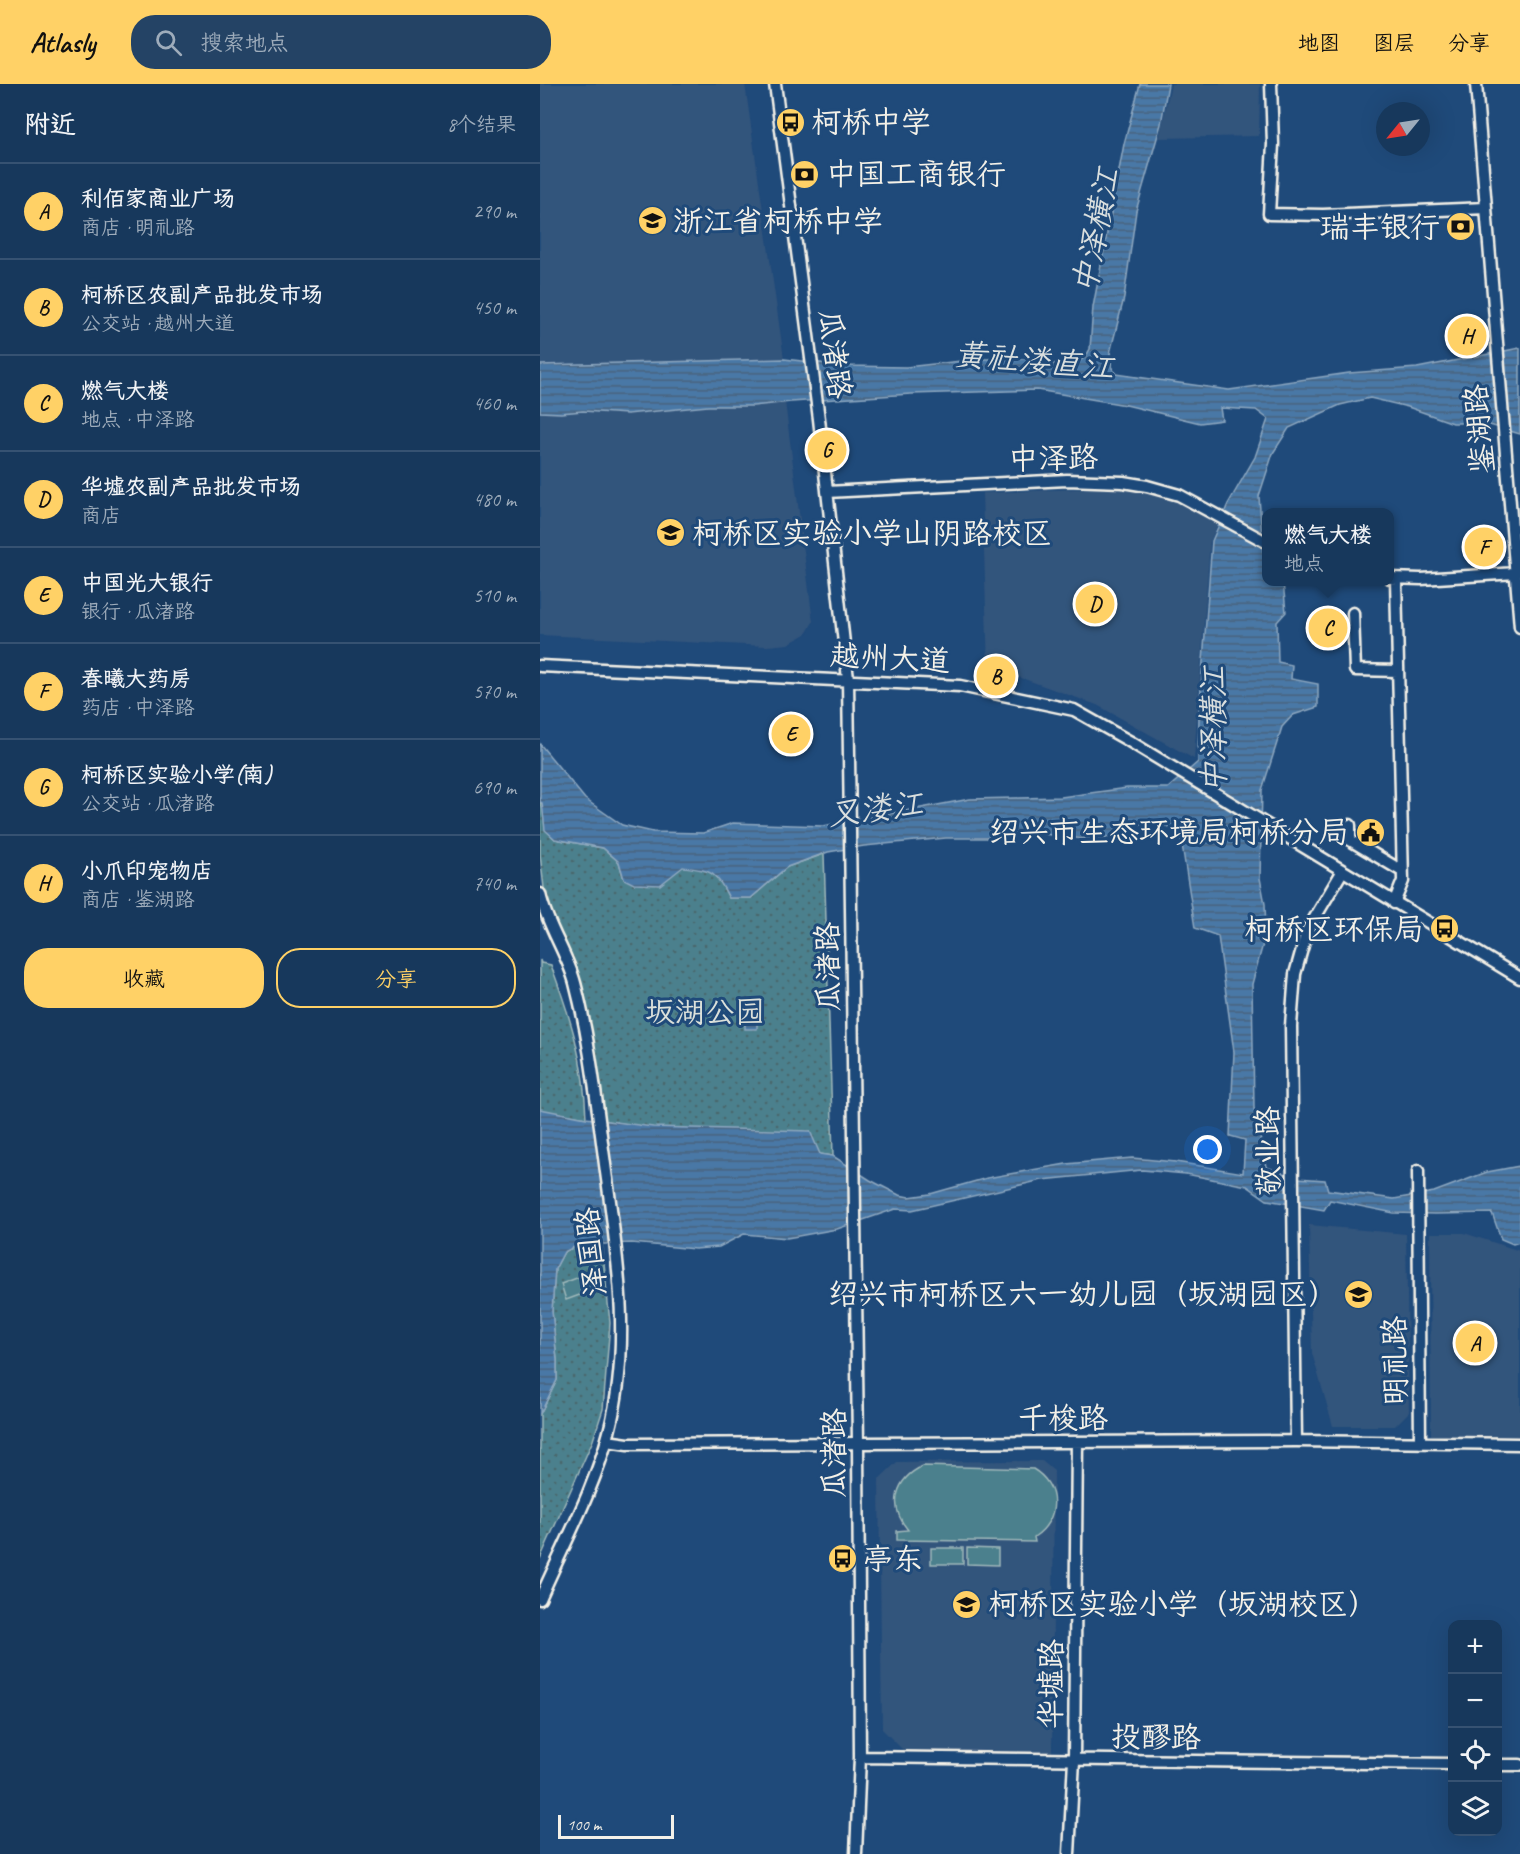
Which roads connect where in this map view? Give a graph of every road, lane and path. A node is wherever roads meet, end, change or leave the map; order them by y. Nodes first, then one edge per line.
1 (776, 84) edge
2 (1271, 84) edge
3 (1476, 84) edge
4 (1486, 208) junction
5 (827, 492) junction
6 (1262, 540) edge
7 (1516, 573) junction
8 (1394, 578) edge
9 (1393, 586) edge
10 (1353, 613) dead end
11 (1520, 621) edge
12 (1520, 627) edge
13 (540, 666) edge
14 (1398, 671) junction
15 (848, 679) junction
16 (1350, 825) dead end
17 (1402, 871) junction
18 (1342, 872) junction
19 (540, 894) edge
20 (1394, 903) junction
21 (1520, 978) edge
22 (1418, 1171) dead end
23 (607, 1441) junction
24 (1296, 1441) junction
25 (1077, 1442) junction
26 (858, 1443) junction
27 (1420, 1443) junction
28 (1520, 1444) edge
29 (540, 1599) edge
30 (860, 1757) junction
31 (1074, 1761) junction
32 (1448, 1764) edge
33 (1502, 1765) edge
34 (1520, 1765) edge
35 (856, 1854) edge
36 (1069, 1854) edge

1 - 5 street, 瓜渚路
2 - 4 street
3 - 4 street, 鉴湖路
4 - 7 street, 鉴湖路
5 - 6 street, 中泽路
5 - 15 street, 瓜渚路
7 - 8 street
7 - 11 street, 鉴湖路
9 - 14 street
10 - 14 street
11 - 12 street, 鉴湖路
13 - 15 street, 越州大道
14 - 17 street
15 - 18 street, 越州大道
15 - 26 street, 瓜渚路
16 - 17 street
17 - 20 street
18 - 20 street, 越州大道
18 - 24 street, 敬业路
19 - 23 street, 泽国路
20 - 21 street, 越州大道
22 - 27 street, 明礼路
23 - 26 street, 千梭路
23 - 29 street, 泽国路
24 - 25 street, 千梭路
24 - 27 street, 千梭路
25 - 26 street, 千梭路
25 - 31 street, 华墟路
26 - 30 street, 瓜渚路
27 - 28 street, 千梭路
30 - 31 street, 投醪路
30 - 35 street, 瓜渚路
31 - 32 street, 投醪路
31 - 36 street, 华墟路
33 - 34 street

